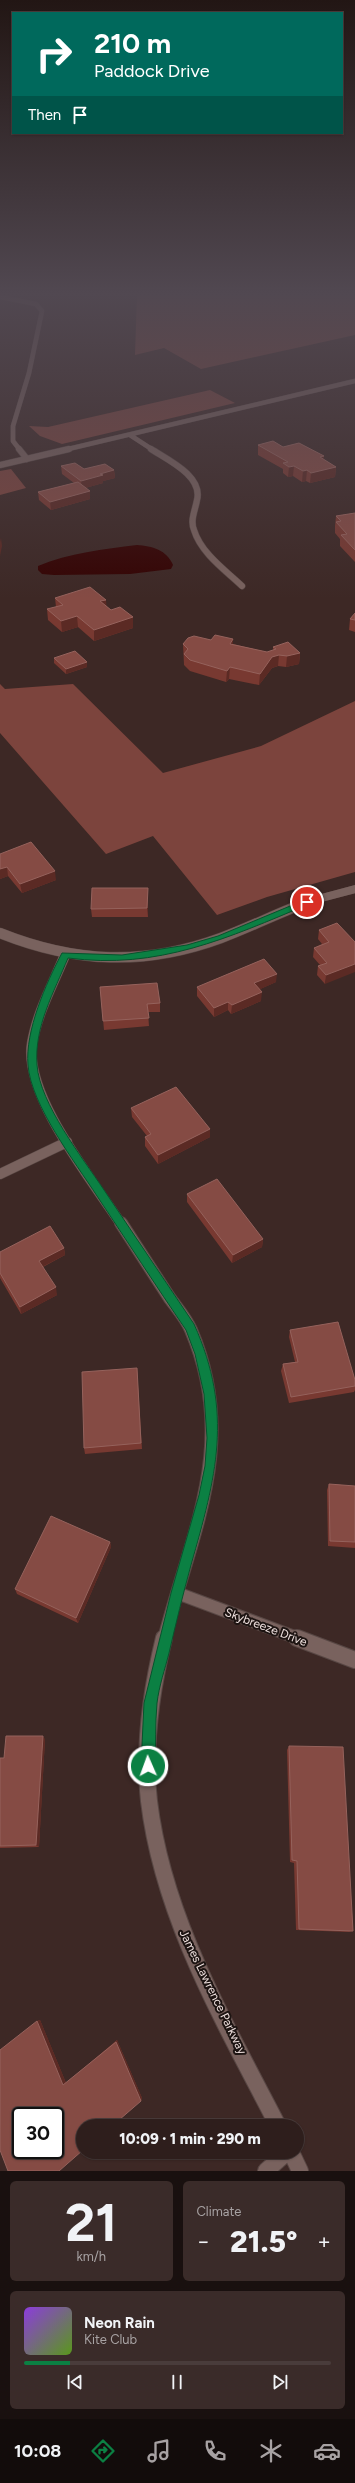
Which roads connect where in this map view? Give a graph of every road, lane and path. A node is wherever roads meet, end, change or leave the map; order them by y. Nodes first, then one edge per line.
1 (21, 396) edge
2 (291, 396) edge
3 (130, 435) junction
4 (28, 459) junction
5 (0, 466) edge
6 (242, 586) dead end
7 (355, 889) edge
8 (0, 933) edge
9 (65, 955) junction
10 (67, 1142) junction
11 (0, 1174) edge
12 (177, 1593) junction
13 (355, 1660) edge
14 (275, 2119) edge
15 (279, 2159) edge
16 (294, 2159) edge
17 (266, 2171) edge
18 (300, 2171) edge

1 - 4 street
2 - 3 street
3 - 4 street
3 - 6 street
4 - 5 street
7 - 9 street
8 - 9 street
9 - 10 street, James Lawrence Parkway
10 - 11 street
10 - 12 street, James Lawrence Parkway
12 - 13 street, Skybreeze Drive
12 - 14 street, James Lawrence Parkway
15 - 17 street
16 - 18 street

